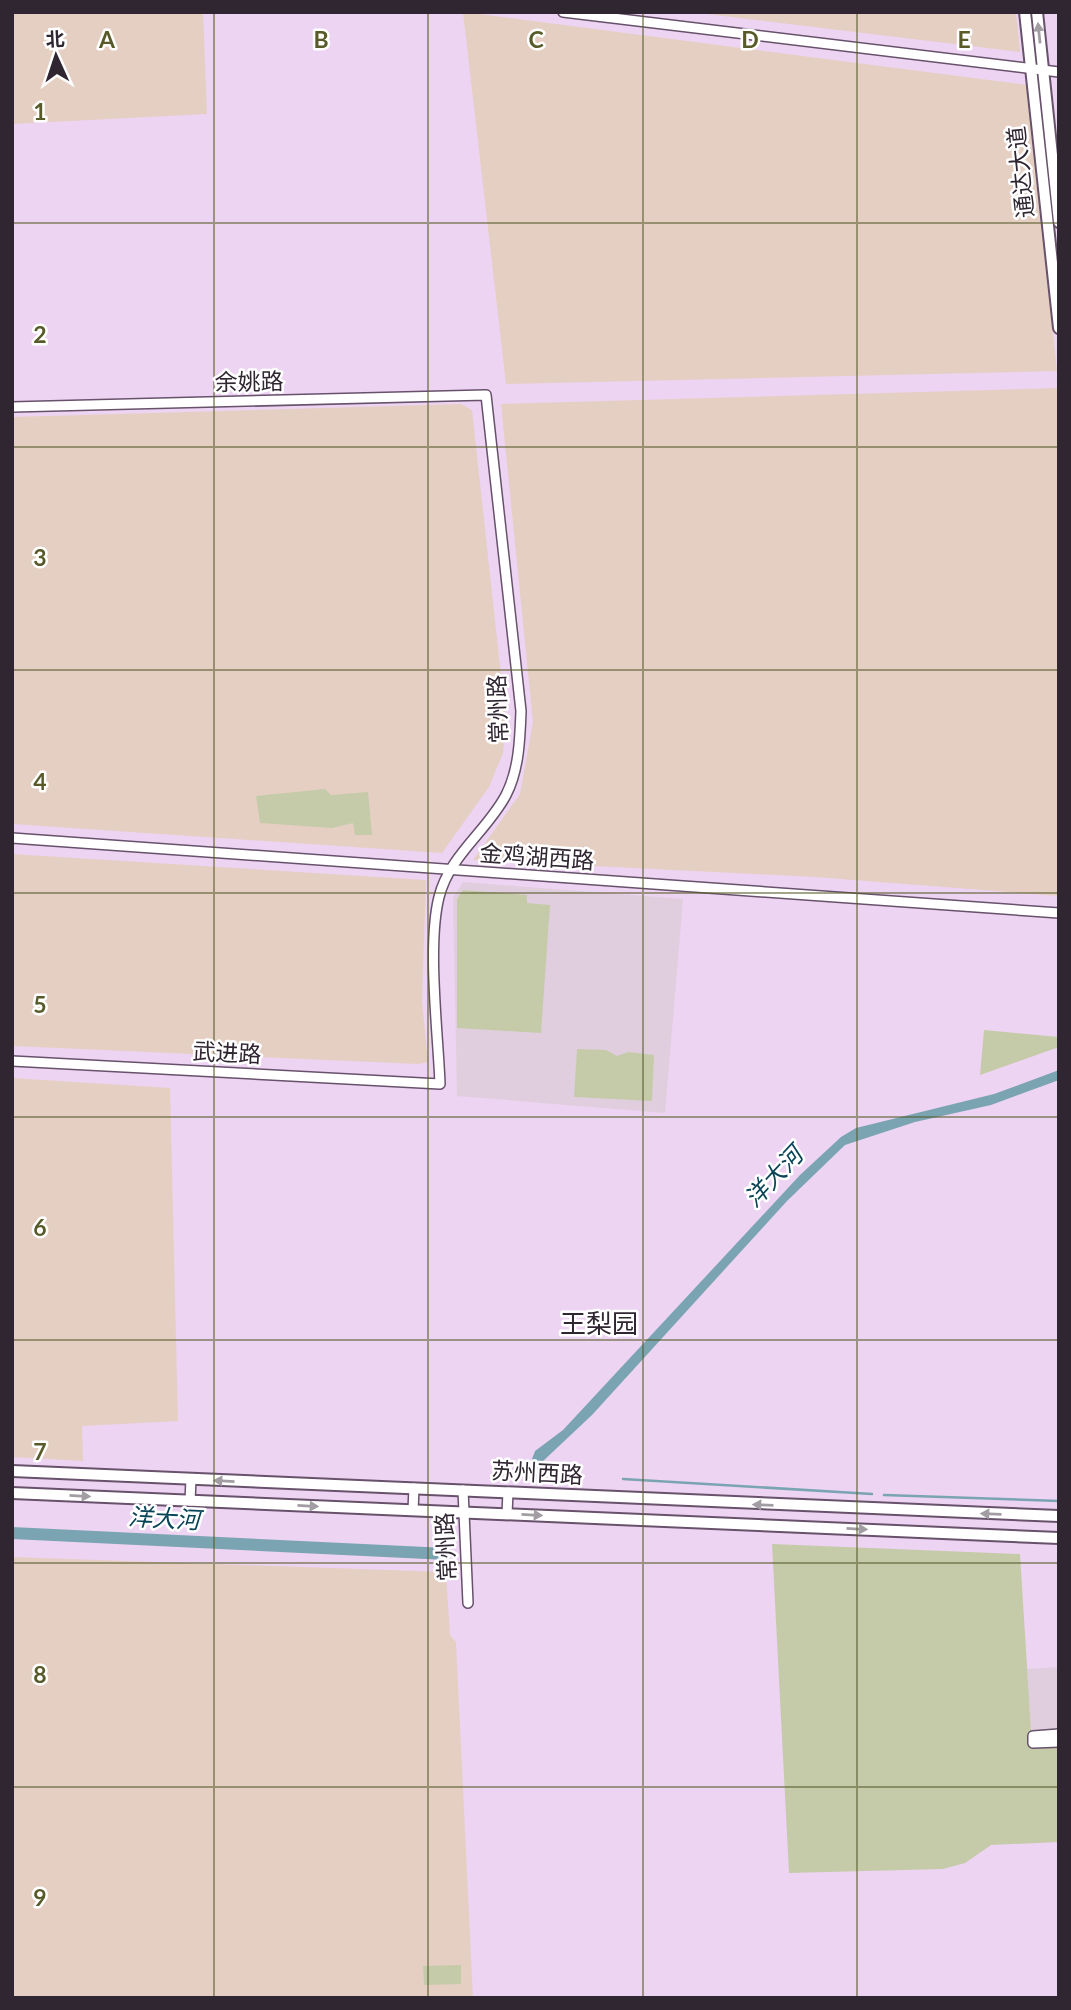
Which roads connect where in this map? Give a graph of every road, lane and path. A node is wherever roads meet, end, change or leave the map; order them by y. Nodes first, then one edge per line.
1 (563, 12) edge
2 (1025, 12) edge
3 (1037, 12) edge
4 (1037, 70) junction
5 (1059, 72) edge
6 (1059, 222) edge
7 (1059, 328) edge
8 (486, 395) joint
9 (12, 407) edge
10 (12, 838) edge
11 (449, 870) junction
12 (1059, 913) edge
13 (12, 1061) edge
14 (440, 1084) joint
15 (12, 1471) edge
16 (191, 1479) junction
17 (414, 1488) junction
18 (463, 1490) junction
19 (508, 1492) junction
20 (12, 1493) edge
21 (190, 1501) junction
22 (412, 1510) junction
23 (464, 1512) junction
24 (507, 1514) junction
25 (1059, 1516) edge
26 (1059, 1538) edge
27 (468, 1603) dead end
28 (1059, 1734) edge
29 (1059, 1742) edge

1 - 4 street
2 - 4 main road, 通达大道
4 -> 3 main road, 通达大道
4 - 5 street
4 - 6 main road, 通达大道
4 - 7 main road, 通达大道
8 - 9 street, 余姚路
8 - 11 street, 常州路
10 - 11 street, 金鸡湖西路
11 - 12 street, 金鸡湖西路
11 - 14 street, 常州路
13 - 14 street, 武进路
15 - 16 main road, 苏州西路
17 -> 16 main road, 苏州西路
16 - 21 street
17 - 18 main road, 苏州西路
17 - 22 street
18 - 19 main road, 苏州西路
18 - 23 street, 常州路
19 - 24 street
25 -> 19 main road, 苏州西路
20 -> 21 main road, 苏州西路
21 -> 22 main road, 苏州西路
22 - 23 main road, 苏州西路
23 - 24 main road, 苏州西路
23 - 27 street, 常州路
24 -> 26 main road, 苏州西路
28 - 29 street

